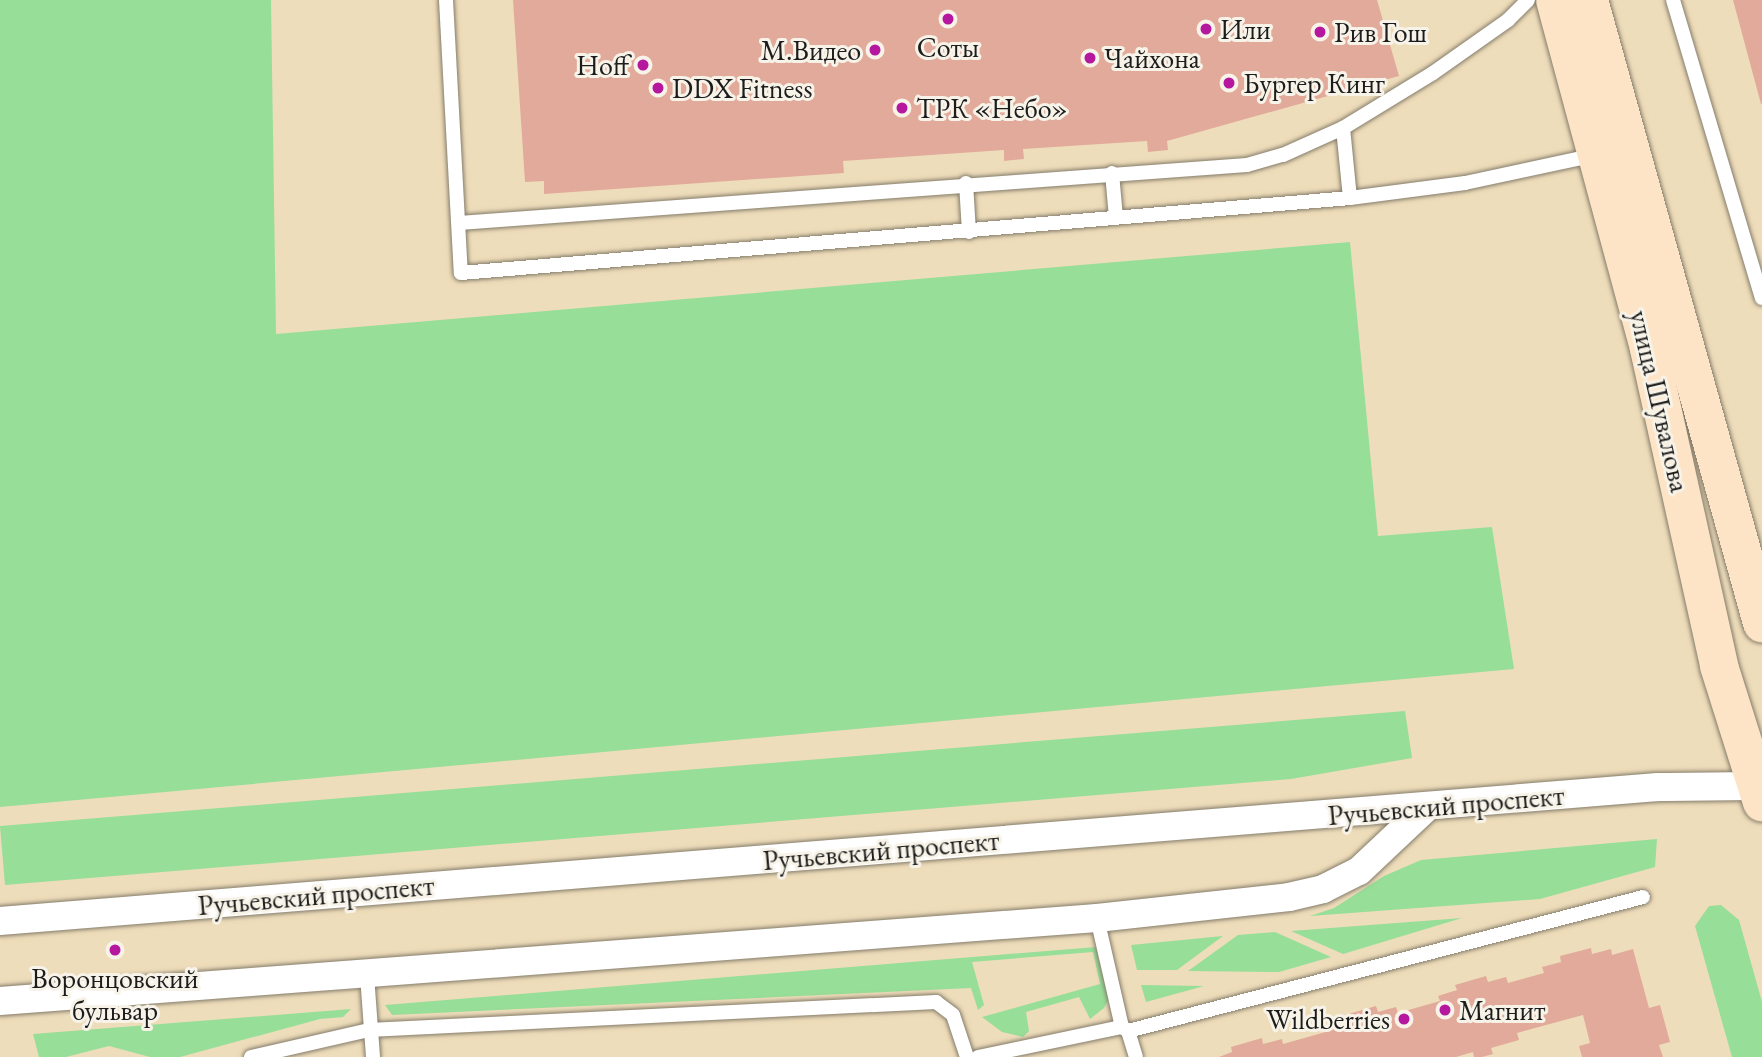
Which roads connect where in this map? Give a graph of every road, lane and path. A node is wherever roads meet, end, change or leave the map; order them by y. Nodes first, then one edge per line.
1 (446, 0) edge
2 (1528, 0) edge
3 (1555, 0) edge
4 (1588, 0) edge
5 (1673, 0) edge
6 (1343, 128) junction
7 (1600, 154) junction
8 (1112, 173) junction
9 (966, 183) junction
10 (1350, 198) junction
11 (1116, 218) junction
12 (459, 223) junction
13 (969, 232) junction
14 (1762, 298) edge
15 (1762, 623) edge
16 (1760, 791) edge
17 (1427, 807) junction
18 (1643, 897) dead end
19 (1097, 918) junction
20 (0, 921) edge
21 (367, 975) junction
22 (0, 1001) edge
23 (1125, 1029) junction
24 (369, 1030) junction
25 (251, 1057) edge
26 (373, 1057) edge
27 (967, 1057) edge
28 (978, 1057) edge
29 (1136, 1057) edge

1 - 12 lane
2 - 6 lane
3 - 7 street, улица Шувалова
4 - 15 street, улица Шувалова
5 - 14 lane
6 - 8 lane
6 - 10 lane
7 - 10 lane
7 - 16 street, улица Шувалова
8 - 9 lane
8 - 11 lane
9 - 12 lane
9 - 13 lane
10 - 11 lane
11 - 13 lane
12 - 13 lane
16 - 17 street, Ручьевский проспект
17 - 19 street
17 - 20 street, Ручьевский проспект
18 - 23 lane
19 - 21 street
19 - 23 lane
21 - 22 street
21 - 24 lane
23 - 28 lane
23 - 29 lane
24 - 25 lane
24 - 26 lane
24 - 27 lane

